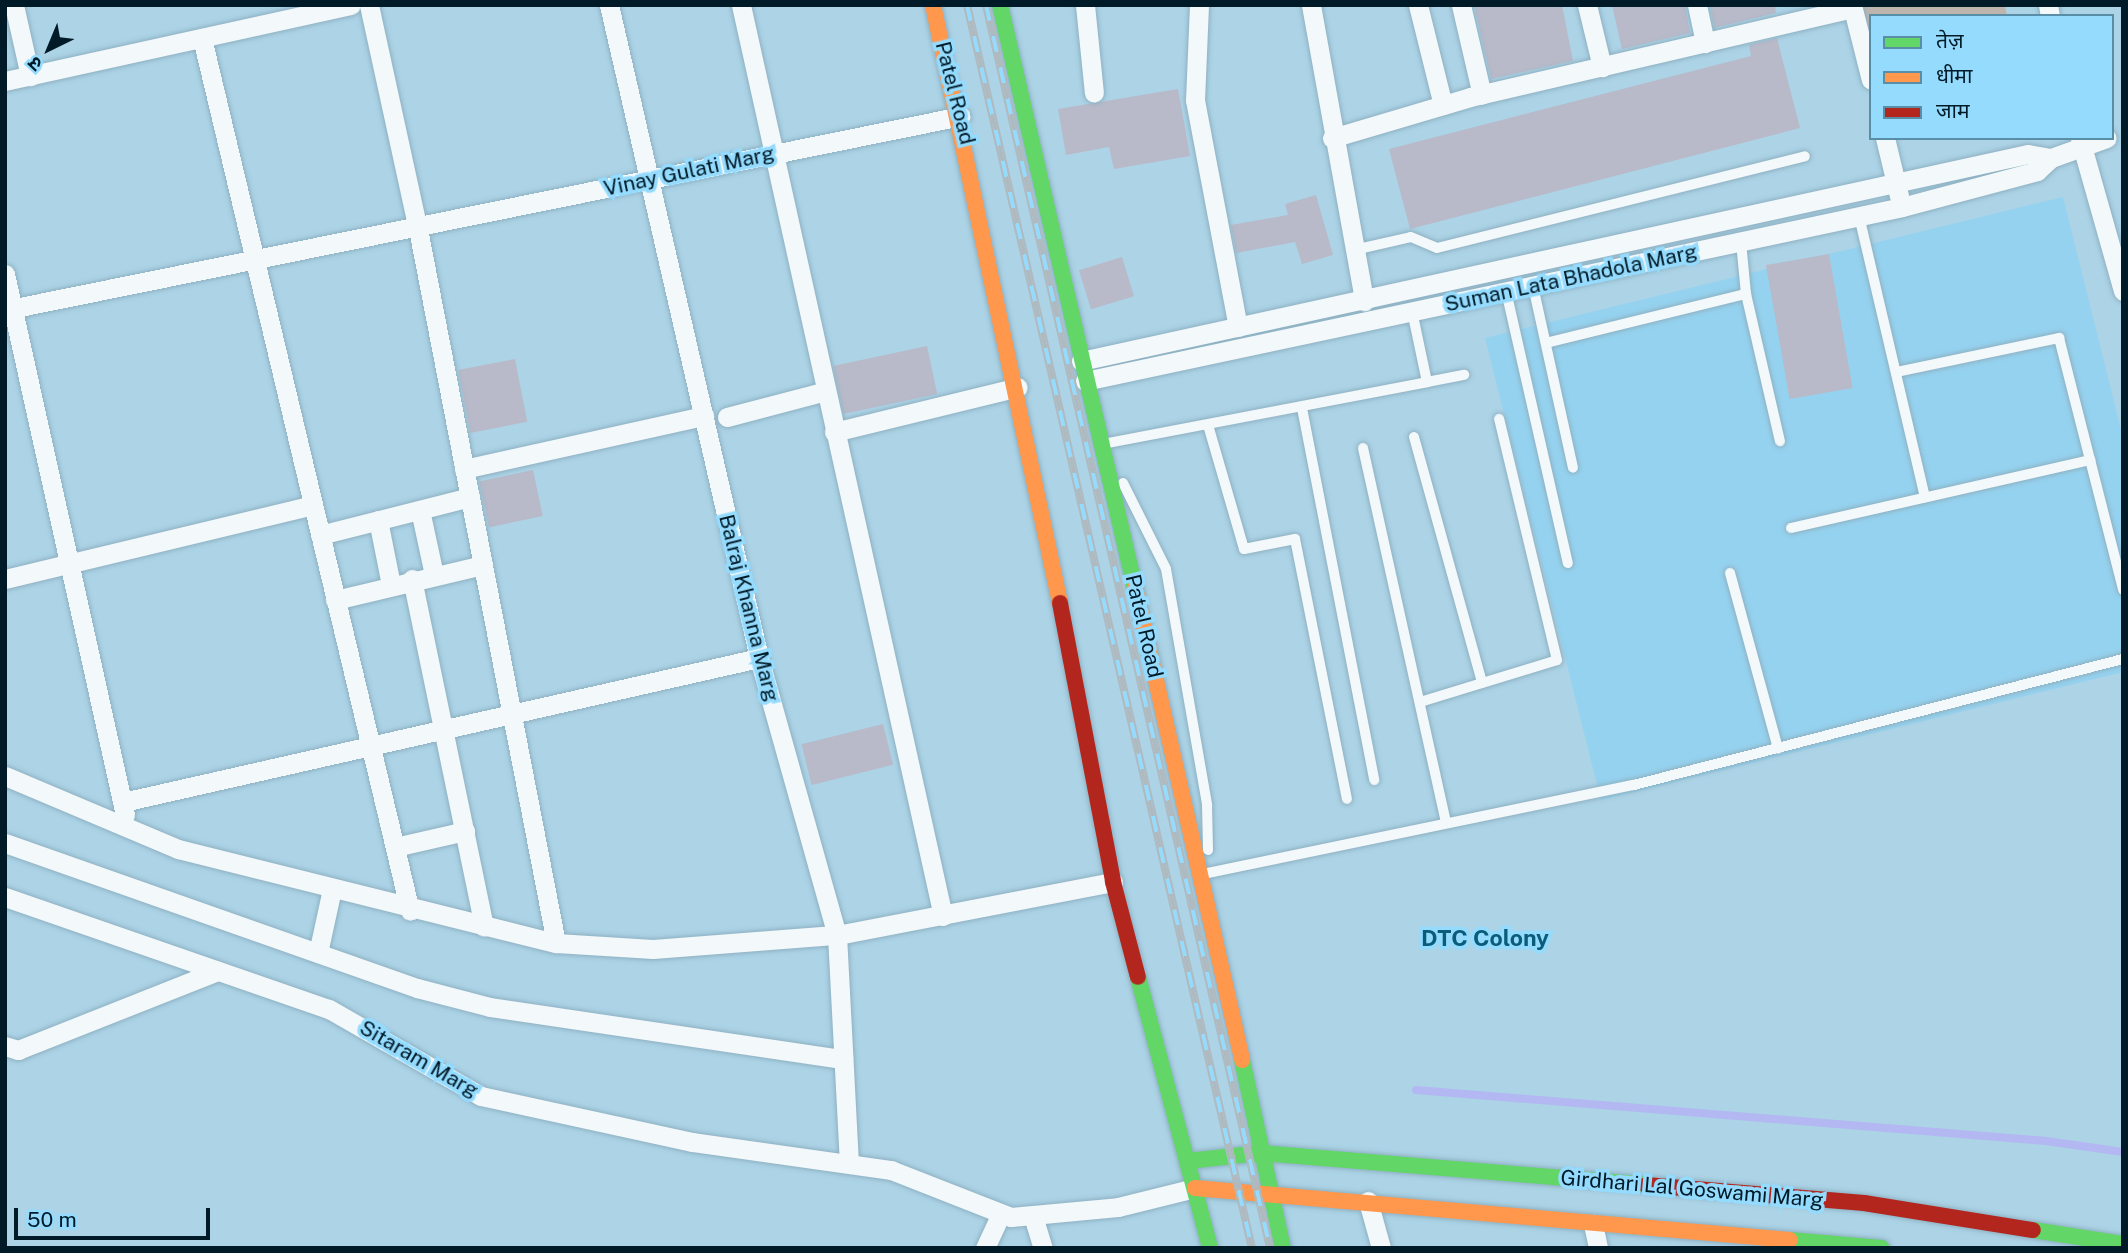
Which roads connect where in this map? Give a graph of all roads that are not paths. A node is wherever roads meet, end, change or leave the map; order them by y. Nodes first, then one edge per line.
1 (14, 5) edge
2 (351, 5) edge
3 (369, 5) edge
4 (609, 5) edge
5 (741, 5) edge
6 (933, 5) edge
7 (1000, 5) edge
8 (1085, 5) edge
9 (1199, 5) edge
10 (1311, 5) edge
11 (1418, 5) edge
12 (1461, 5) edge
13 (1587, 5) edge
14 (1697, 5) edge
15 (1853, 7) edge
16 (202, 38) junction
17 (1704, 43) junction
18 (1602, 67) junction
19 (1869, 72) edge
20 (30, 76) junction
21 (5, 81) edge
22 (1094, 93) dead end
23 (1482, 95) junction
24 (1443, 105) junction
25 (961, 116) junction
26 (1332, 138) junction
27 (1886, 140) edge
28 (2082, 144) edge
29 (775, 153) junction
30 (1805, 156) dead end
31 (2051, 158) junction
32 (649, 179) junction
33 (1897, 186) junction
34 (1902, 207) junction
35 (1859, 216) junction
36 (418, 229) junction
37 (1741, 242) junction
38 (1354, 250) junction
39 (252, 256) junction
40 (5, 274) edge
41 (1533, 286) junction
42 (1506, 291) junction
43 (2123, 291) edge
44 (1746, 294) junction
45 (1364, 301) junction
46 (9, 309) edge
47 (1412, 311) junction
48 (1238, 327) junction
49 (1546, 343) junction
50 (1081, 361) junction
51 (1896, 372) junction
52 (1464, 375) dead end
53 (1085, 381) junction
54 (1427, 382) junction
55 (1018, 387) junction
56 (825, 391) junction
57 (1302, 408) junction
58 (704, 416) junction
59 (727, 416) dead end
60 (1499, 419) dead end
61 (1208, 425) junction
62 (834, 432) junction
63 (1414, 437) dead end
64 (1780, 441) dead end
65 (1101, 445) junction
66 (1363, 448) dead end
67 (2091, 460) junction
68 (1573, 468) dead end
69 (464, 469) junction
70 (470, 497) junction
71 (1925, 497) junction
72 (313, 505) junction
73 (420, 510) junction
74 (378, 520) junction
75 (1791, 528) dead end
76 (320, 535) junction
77 (1568, 562) dead end
78 (72, 563) junction
79 (483, 565) junction
80 (1730, 573) dead end
81 (434, 575) junction
82 (5, 579) edge
83 (412, 579) junction
84 (391, 585) junction
85 (2123, 590) edge
86 (335, 600) junction
87 (760, 658) junction
88 (2123, 659) edge
89 (1482, 683) junction
90 (1420, 702) junction
91 (511, 712) junction
92 (443, 727) junction
93 (370, 743) junction
94 (1778, 749) junction
95 (5, 776) edge
96 (1374, 780) dead end
97 (1347, 799) dead end
98 (123, 802) junction
99 (1446, 822) junction
100 (127, 826) junction
101 (465, 831) junction
102 (5, 843) edge
103 (395, 847) junction
104 (1202, 874) junction
105 (1113, 882) junction
106 (332, 889) junction
107 (5, 897) edge
108 (410, 911) junction
109 (943, 916) junction
110 (484, 927) junction
111 (837, 935) junction
112 (556, 943) junction
113 (318, 953) junction
114 (218, 971) junction
115 (5, 1046) edge
116 (844, 1059) junction
117 (1260, 1153) junction
118 (1188, 1161) junction
119 (849, 1162) junction
120 (1195, 1188) junction
121 (1269, 1191) junction
122 (1368, 1201) junction
123 (1001, 1214) junction
124 (1033, 1216) junction
125 (1592, 1224) junction
126 (2123, 1244) edge
127 (1871, 1247) edge
128 (985, 1248) edge
129 (1043, 1248) edge
130 (1210, 1248) edge
131 (1283, 1248) edge
132 (1381, 1248) edge
133 (1598, 1248) edge

1 - 20 street
2 - 16 street
3 - 36 street
4 - 32 street, Balraj Khanna Marg
5 - 29 street
6 - 25 main road, Patel Road
7 - 50 main road, Patel Road
8 - 22 street
9 - 48 street
10 - 26 street
11 - 24 street
12 - 23 street
13 - 18 street
14 - 17 street
15 - 17 street
15 - 19 street
16 - 20 street
16 - 39 street
17 - 18 street
18 - 23 street
20 - 21 street
23 - 24 street
24 - 26 street
25 - 29 street, Vinay Gulati Marg
25 - 55 main road, Patel Road
26 - 38 street
27 - 33 street
28 - 31 street, Suman Lata Bhadola Marg
28 - 43 street
29 - 32 street, Vinay Gulati Marg
29 - 56 street
30 - 38 lane
31 - 33 street, Suman Lata Bhadola Marg
31 - 34 street, Suman Lata Bhadola Marg
32 - 36 street, Vinay Gulati Marg
32 - 58 street, Balraj Khanna Marg
33 - 34 street
33 - 45 street, Suman Lata Bhadola Marg
34 - 35 street, Suman Lata Bhadola Marg
35 - 37 street, Suman Lata Bhadola Marg
35 - 51 lane
36 - 39 street, Vinay Gulati Marg
36 - 69 street
37 - 41 street, Suman Lata Bhadola Marg
37 - 44 lane
38 - 45 street
39 - 46 street, Vinay Gulati Marg
39 - 72 street
40 - 46 street
41 - 42 street, Suman Lata Bhadola Marg
41 - 49 lane
42 - 47 street, Suman Lata Bhadola Marg
42 - 77 lane
44 - 49 lane
44 - 64 lane
45 - 48 street, Suman Lata Bhadola Marg
46 - 78 street
47 - 53 street, Suman Lata Bhadola Marg
47 - 54 lane
48 - 50 street, Suman Lata Bhadola Marg
49 - 68 lane
50 - 53 main road, Patel Road
51 - 67 lane
51 - 71 lane
52 - 54 lane
53 - 65 main road, Patel Road
54 - 57 lane
55 - 62 street
55 - 105 main road, Patel Road
56 - 59 street
56 - 62 street
57 - 61 lane
57 - 96 lane
58 - 69 street
58 - 87 street, Balraj Khanna Marg
60 - 89 lane
61 - 65 lane
61 - 97 lane
62 - 109 street
63 - 89 lane
65 - 104 main road, Patel Road
65 - 104 lane
66 - 90 lane
67 - 71 lane
67 - 85 lane
69 - 70 street
70 - 73 street
70 - 79 street
71 - 75 lane
72 - 76 street
72 - 78 street
73 - 74 street
73 - 81 street
74 - 76 street
74 - 84 street
76 - 86 street
78 - 82 street
78 - 98 street
79 - 81 street
79 - 91 street
80 - 94 lane
81 - 83 street
83 - 84 street
83 - 92 street
84 - 86 street
86 - 93 street
87 - 91 street
87 - 111 street, Balraj Khanna Marg
88 - 94 lane
89 - 90 lane
90 - 99 lane
91 - 92 street
91 - 112 street
92 - 93 street
92 - 101 street
93 - 98 street
93 - 103 street
94 - 99 lane
95 - 100 street
98 - 100 street
99 - 104 lane
100 - 106 street
101 - 103 street
101 - 110 street
102 - 113 street
103 - 108 street
104 - 117 main road, Patel Road
105 - 109 street
105 - 118 main road, Patel Road
106 - 108 street
106 - 113 street
107 - 114 street, Sitaram Marg
108 - 110 street
109 - 111 street
110 - 112 street
111 - 112 street
111 - 116 street, Balraj Khanna Marg
113 - 116 street
114 - 115 street
114 - 119 street, Sitaram Marg
116 - 119 street, Balraj Khanna Marg
117 - 118 main road, Girdhari Lal Goswami Marg
117 - 121 main road, Patel Road
117 - 126 main road, Girdhari Lal Goswami Marg
118 - 120 main road, Patel Road
119 - 123 street, Sitaram Marg
120 - 121 main road, Girdhari Lal Goswami Marg
120 - 124 street, Sitaram Marg
120 - 130 main road, Patel Road
121 - 122 main road, Girdhari Lal Goswami Marg
121 - 131 main road, Patel Road
122 - 125 main road, Girdhari Lal Goswami Marg
122 - 132 street
123 - 124 street, Sitaram Marg
123 - 128 street
124 - 129 street
125 - 127 main road, Girdhari Lal Goswami Marg
125 - 133 street

